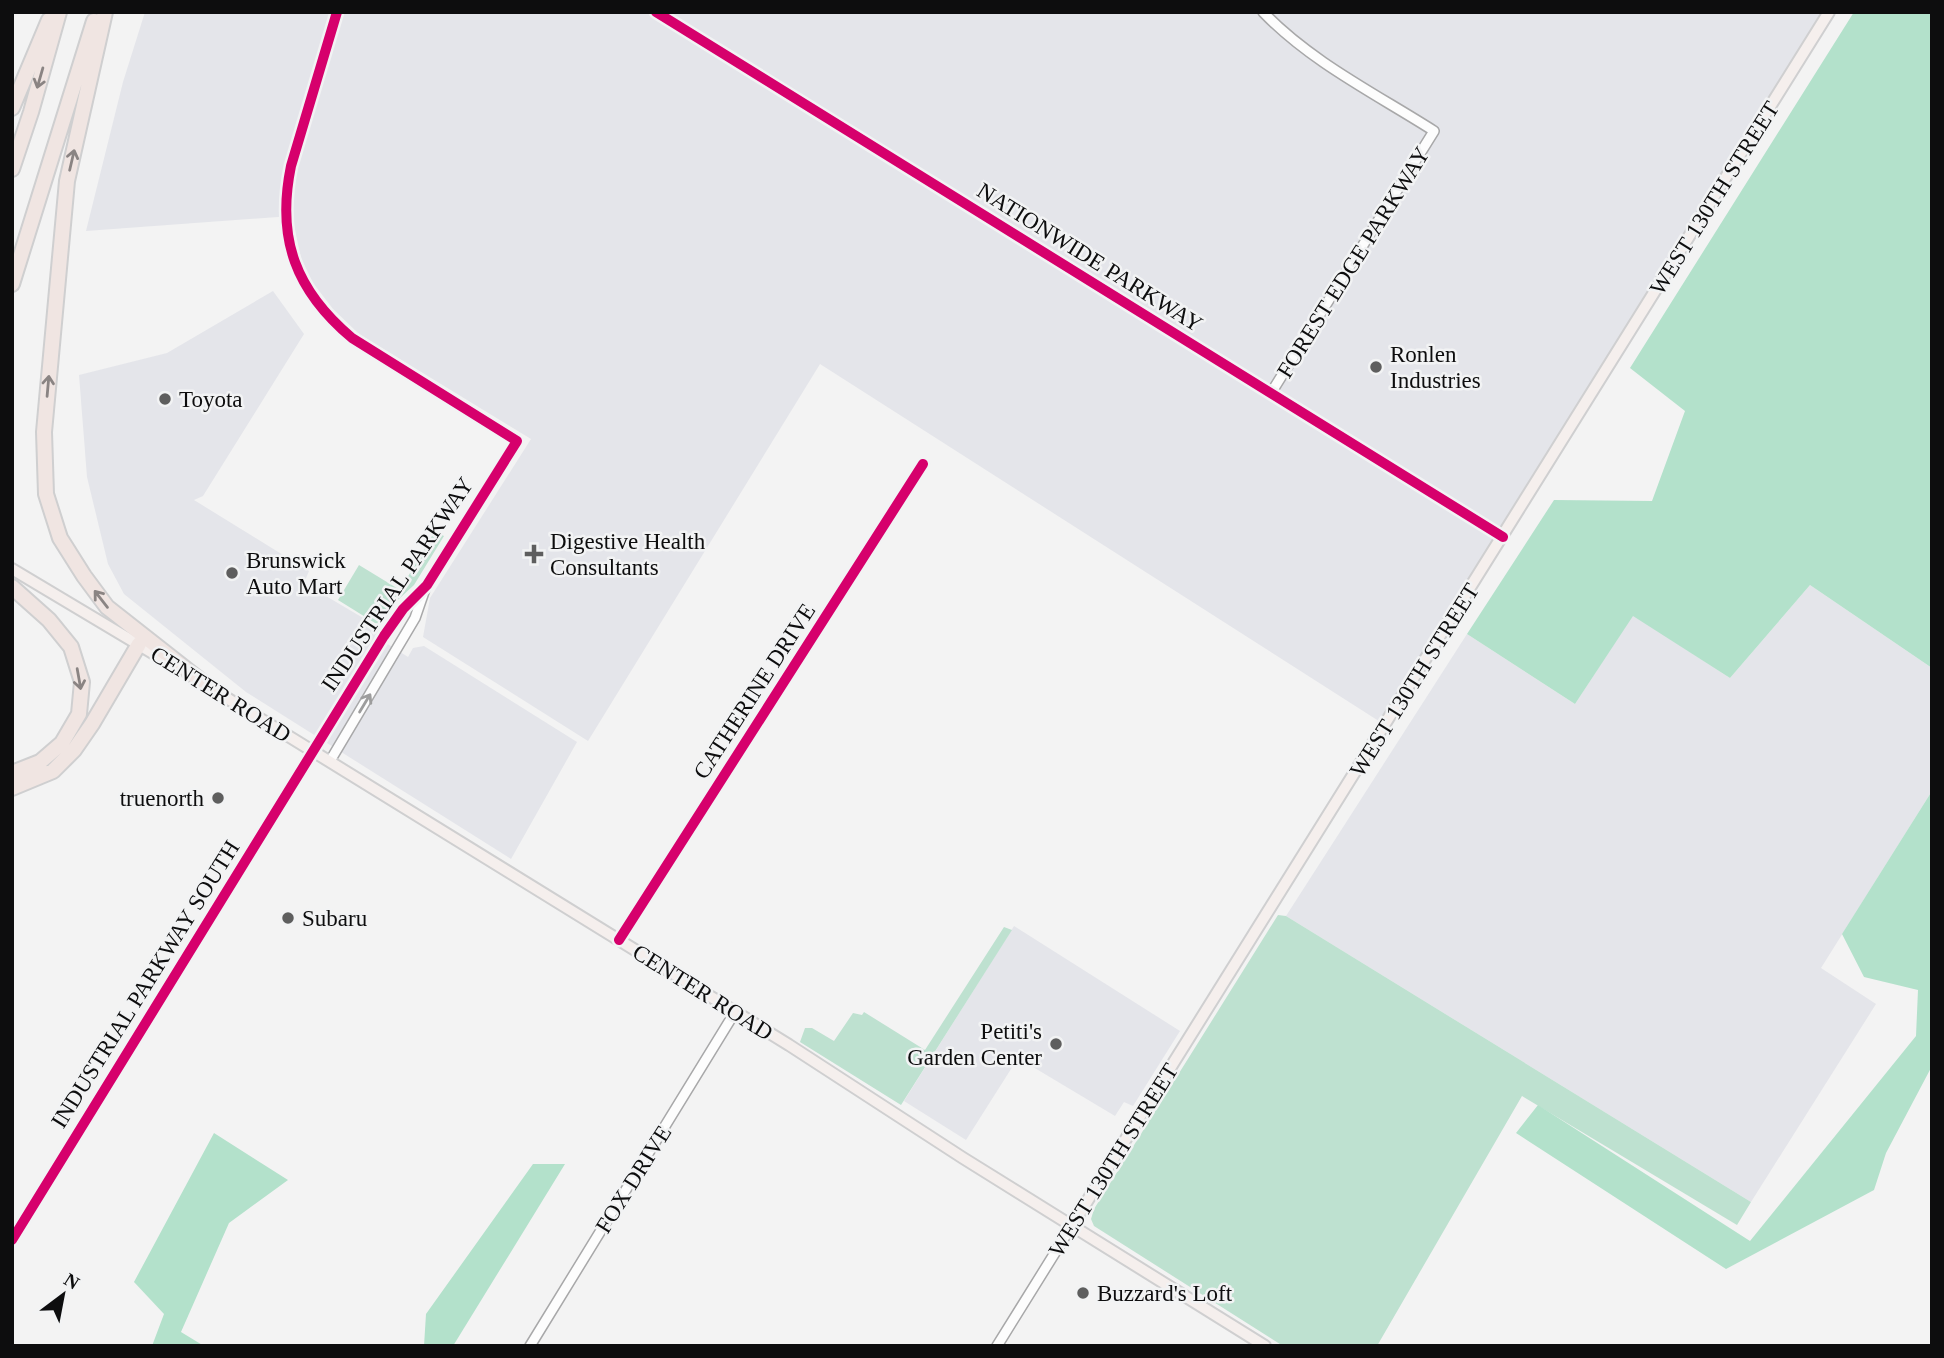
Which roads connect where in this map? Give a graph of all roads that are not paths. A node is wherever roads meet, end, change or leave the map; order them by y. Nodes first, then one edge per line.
1 (52, 12) edge
2 (59, 12) edge
3 (97, 12) edge
4 (105, 12) edge
5 (337, 12) edge
6 (656, 12) edge
7 (1263, 12) edge
8 (1829, 12) edge
9 (12, 108) edge
10 (12, 169) edge
11 (12, 284) edge
12 (1271, 393) junction
13 (923, 464) dead end
14 (1503, 537) junction
15 (12, 569) edge
16 (12, 575) edge
17 (29, 580) junction
18 (426, 584) junction
19 (12, 587) edge
20 (139, 644) junction
21 (210, 688) junction
22 (313, 751) junction
23 (330, 761) junction
24 (12, 773) edge
25 (12, 788) edge
26 (619, 940) junction
27 (736, 1012) junction
28 (1071, 1227) junction
29 (12, 1240) edge
30 (530, 1346) edge
31 (997, 1346) edge
32 (1265, 1346) edge

1 - 9 highway
2 -> 10 highway
3 - 11 highway
21 -> 4 highway
5 - 18 street, INDUSTRIAL PARKWAY
6 - 12 street, NATIONWIDE PARKWAY
7 - 12 street, FOREST EDGE PARKWAY
8 - 14 main road, WEST 130TH STREET
12 - 14 street, NATIONWIDE PARKWAY
13 - 26 street, CATHERINE DRIVE
14 - 28 main road, WEST 130TH STREET
15 - 17 main road, CENTER ROAD
16 - 17 main road, CENTER ROAD
17 - 20 main road, CENTER ROAD
18 - 22 street, INDUSTRIAL PARKWAY
23 -> 18 street
19 -> 24 highway
20 - 21 main road, CENTER ROAD
20 - 25 highway
21 - 22 main road, CENTER ROAD
22 - 23 main road, CENTER ROAD
22 - 29 street, INDUSTRIAL PARKWAY SOUTH
23 - 26 main road, CENTER ROAD
26 - 27 main road, CENTER ROAD
27 - 28 main road, CENTER ROAD
27 - 30 street, FOX DRIVE
28 - 31 street, WEST 130TH STREET
28 - 32 main road, CENTER ROAD

